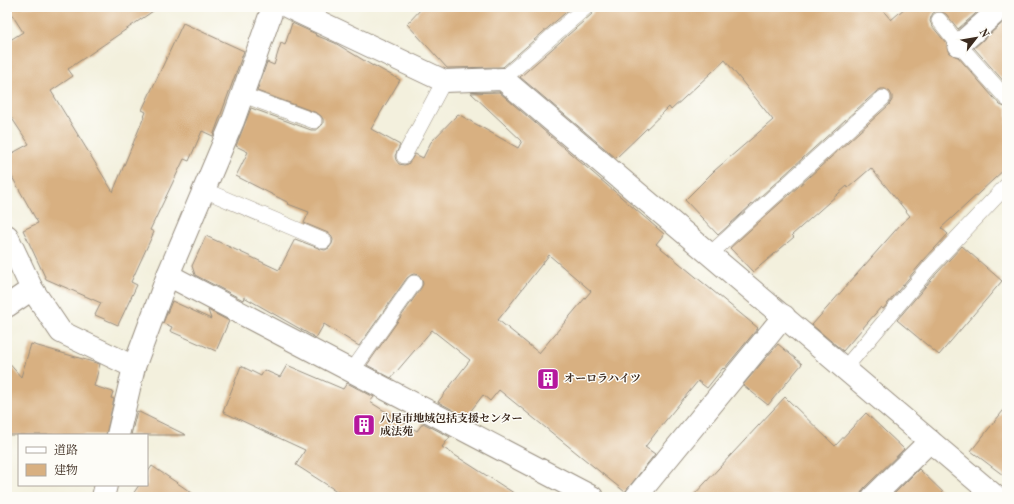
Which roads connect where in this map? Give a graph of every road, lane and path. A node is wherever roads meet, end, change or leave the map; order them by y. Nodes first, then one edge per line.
1 (273, 7) edge
2 (288, 7) edge
3 (586, 7) edge
4 (1002, 7) edge
5 (940, 20) dead end
6 (959, 45) junction
7 (503, 79) junction
8 (444, 81) junction
9 (243, 94) junction
10 (883, 98) dead end
11 (1007, 99) edge
12 (314, 121) dead end
13 (404, 156) dead end
14 (1007, 185) edge
15 (204, 190) junction
16 (7, 236) edge
17 (324, 241) dead end
18 (710, 254) junction
19 (168, 275) junction
20 (414, 283) dead end
21 (32, 289) junction
22 (7, 306) edge
23 (784, 316) junction
24 (134, 367) junction
25 (845, 368) junction
26 (352, 371) junction
27 (118, 434) edge
28 (930, 441) junction
29 (106, 486) edge
30 (587, 496) edge
31 (103, 497) edge
32 (636, 497) edge
33 (873, 497) edge
34 (996, 497) edge

1 - 9 street
2 - 8 street
3 - 7 lane
4 - 6 street
5 - 6 lane
6 - 11 lane
7 - 8 street
7 - 18 street
8 - 13 lane
9 - 12 lane
9 - 15 street
10 - 18 lane
14 - 25 lane
15 - 17 lane
15 - 19 street
16 - 21 street
18 - 23 street
19 - 24 street
19 - 26 street
20 - 26 lane
21 - 22 street
21 - 24 street
23 - 25 street
23 - 32 street
24 - 27 street
25 - 28 street
26 - 30 street
28 - 33 street
28 - 34 street
29 - 31 street

